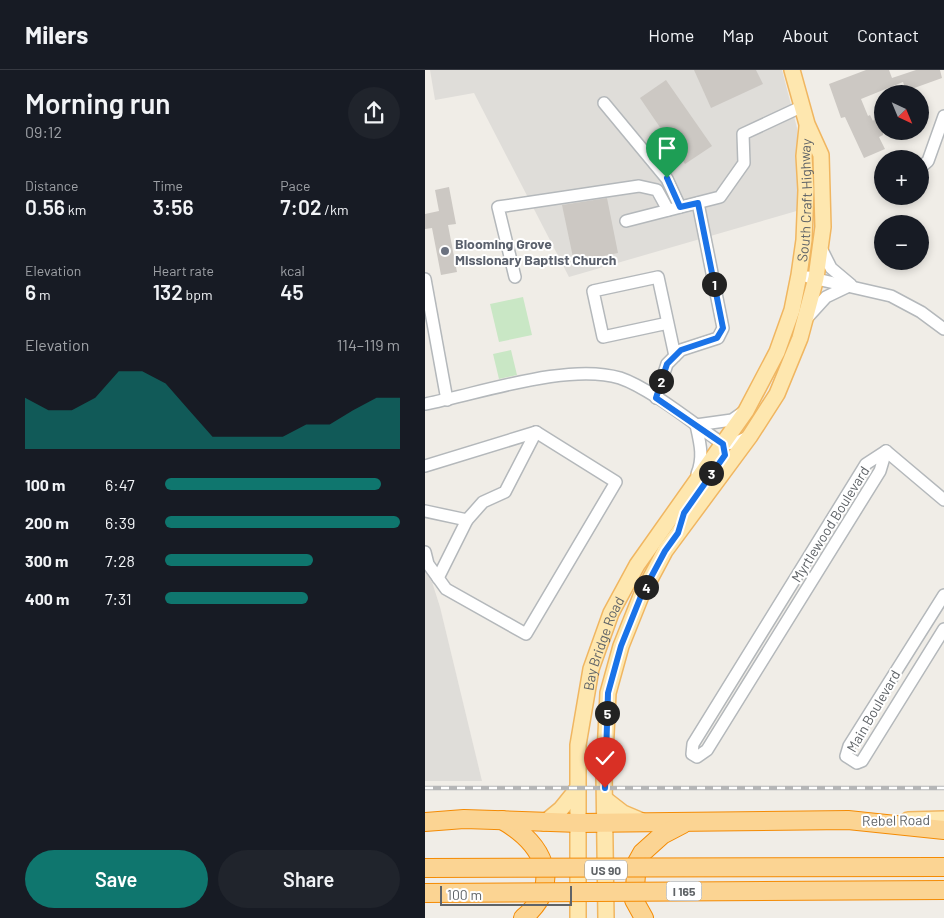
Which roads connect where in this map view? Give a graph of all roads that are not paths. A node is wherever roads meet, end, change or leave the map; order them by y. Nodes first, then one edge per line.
1 (792, 70) edge
2 (604, 103) dead end
3 (803, 106) junction
4 (944, 116) edge
5 (807, 124) junction
6 (929, 157) edge
7 (698, 203) junction
8 (674, 209) junction
9 (626, 221) dead end
10 (821, 248) junction
11 (799, 275) junction
12 (515, 277) dead end
13 (816, 278) junction
14 (425, 279) edge
15 (851, 285) junction
16 (806, 319) junction
17 (668, 323) junction
18 (944, 329) edge
19 (675, 356) junction
20 (656, 398) junction
21 (447, 400) junction
22 (425, 404) edge
23 (746, 411) junction
24 (696, 425) junction
25 (536, 432) junction
26 (749, 436) junction
27 (723, 444) junction
28 (886, 451) junction
29 (425, 466) edge
30 (695, 482) junction
31 (944, 500) edge
32 (425, 511) edge
33 (467, 520) junction
34 (678, 533) junction
35 (425, 552) edge
36 (438, 578) junction
37 (944, 595) edge
38 (944, 629) edge
39 (578, 788) junction
40 (605, 799) junction
41 (944, 819) edge
42 (502, 820) junction
43 (849, 820) junction
44 (425, 822) edge
45 (543, 822) junction
46 (688, 822) junction
47 (579, 823) junction
48 (606, 823) junction
49 (646, 823) junction
50 (944, 830) edge
51 (605, 849) junction
52 (425, 868) edge
53 (944, 868) edge
54 (944, 890) edge
55 (425, 893) edge
56 (523, 918) edge
57 (578, 918) edge
58 (606, 918) edge
59 (644, 918) edge

1 - 3 main road, South Craft Highway
2 - 8 street
3 - 5 main road, South Craft Highway
3 - 7 street
4 - 6 street
5 - 10 main road, South Craft Highway
5 - 11 main road, South Craft Highway
7 - 8 street
7 - 19 street
8 - 9 street
8 - 12 street
10 - 13 main road, South Craft Highway
10 - 15 street
11 - 13 street
11 - 23 main road, Bay Bridge Road
13 - 15 street
13 - 16 main road, Bay Bridge Road
14 - 21 street
15 - 16 street
15 - 18 street
16 - 26 main road, Bay Bridge Road
17 - 17 street
17 - 19 street
19 - 20 street
20 - 21 street
20 - 24 street
21 - 22 street
23 - 24 street
23 - 27 main road, Bay Bridge Road
24 - 27 street
24 - 30 street
25 - 29 street
25 - 33 street
25 - 36 street
26 - 27 street
26 - 34 main road, Bay Bridge Road
27 - 30 main road, Bay Bridge Road
27 - 34 main road
28 - 28 street, Myrtlewood Boulevard
28 - 31 street
30 - 39 main road, Bay Bridge Road
32 - 33 street
33 - 36 street
34 - 40 main road, Bay Bridge Road
35 - 36 street
37 - 38 street, Main Boulevard
39 - 45 main road
39 - 47 main road, Bay Bridge Road
40 - 48 main road, Bay Bridge Road
40 - 49 main road
41 - 43 main road, Rebel Road
42 - 44 highway
42 - 45 highway
42 - 56 highway
43 - 46 highway
43 - 50 highway
45 - 47 highway
46 - 49 highway
46 - 59 highway
47 - 48 highway
47 - 51 main road
47 - 57 main road, Bay Bridge Road
48 - 49 highway
48 - 51 main road, US 90
51 - 58 main road, US 90
52 - 53 highway, I 165, bridge
54 - 55 highway, I 165, bridge

